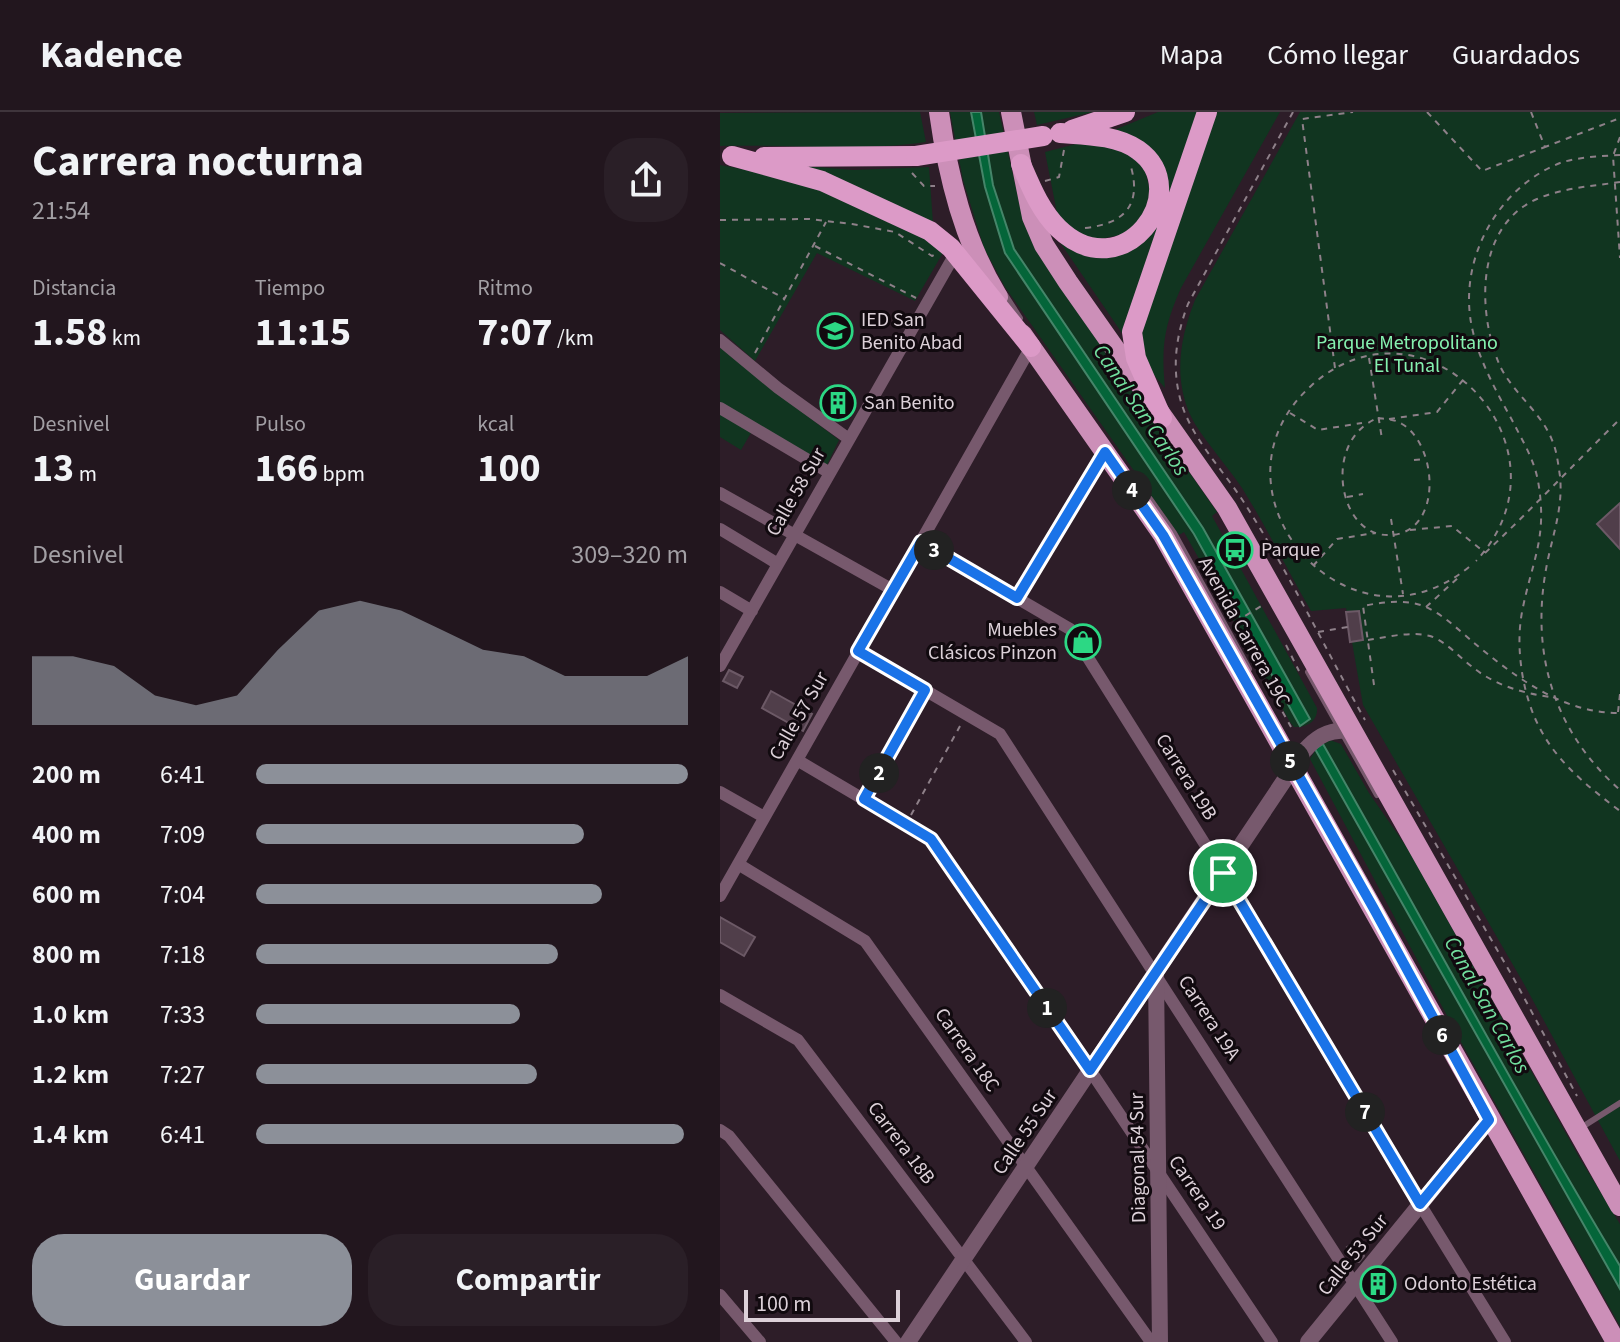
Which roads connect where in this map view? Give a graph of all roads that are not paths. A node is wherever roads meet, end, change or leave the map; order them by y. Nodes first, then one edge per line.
1 (939, 112) edge
2 (947, 112) edge
3 (1003, 112) edge
4 (1011, 112) edge
5 (1125, 112) edge
6 (1207, 112) edge
7 (1056, 138) junction
8 (726, 156) edge
9 (1021, 164) junction
10 (949, 248) junction
11 (721, 345) edge
12 (1031, 347) junction
13 (720, 408) edge
14 (1086, 410) dead end
15 (1162, 418) junction
16 (849, 439) junction
17 (1105, 452) junction
18 (830, 473) junction
19 (720, 493) edge
20 (1149, 498) dead end
21 (720, 529) edge
22 (795, 535) junction
23 (921, 542) junction
24 (778, 564) junction
25 (893, 590) junction
26 (720, 592) edge
27 (1017, 598) junction
28 (752, 611) junction
29 (1301, 634) junction
30 (858, 651) junction
31 (1302, 660) dead end
32 (720, 666) edge
33 (1256, 681) dead end
34 (1353, 729) junction
35 (797, 760) junction
36 (1298, 761) junction
37 (720, 792) edge
38 (1379, 798) dead end
39 (1387, 810) dead end
40 (764, 817) junction
41 (738, 864) junction
42 (1223, 873) junction
43 (1373, 891) dead end
44 (720, 896) edge
45 (1156, 973) junction
46 (720, 995) edge
47 (1090, 1070) junction
48 (1620, 1103) edge
49 (1489, 1120) junction
50 (1583, 1126) junction
51 (720, 1130) edge
52 (1025, 1166) junction
53 (1158, 1172) junction
54 (1420, 1204) junction
55 (1620, 1206) edge
56 (1620, 1217) edge
57 (963, 1259) junction
58 (1355, 1284) junction
59 (720, 1295) edge
60 (1620, 1334) edge
61 (760, 1342) edge
62 (896, 1342) edge
63 (908, 1342) edge
64 (1026, 1342) edge
65 (1151, 1342) edge
66 (1160, 1342) edge
67 (1272, 1342) edge
68 (1308, 1342) edge
69 (1392, 1342) edge
70 (1505, 1342) edge
71 (1616, 1342) edge

1 - 12 main road, Avenida Carrera 19C
2 - 14 lane
3 - 29 lane
4 - 9 main road
5 - 7 highway
6 - 15 highway
7 - 8 highway, bridge
7 - 9 highway
8 - 10 highway
9 - 15 main road
10 - 12 highway
10 - 16 street, Calle 58 Sur
11 - 16 street
12 - 17 main road, Avenida Carrera 19C
12 - 23 street, Calle 57 Sur
13 - 18 street
15 - 29 main road
16 - 18 street, Calle 58 Sur
17 - 27 street
17 - 36 main road, Avenida Carrera 19C
18 - 22 street, Calle 58 Sur
19 - 22 street
20 - 33 lane
21 - 24 street
22 - 24 street, Calle 58 Sur
22 - 25 street
23 - 25 street, Calle 57 Sur
23 - 27 street, Carrera 19B
24 - 28 street, Calle 58 Sur
25 - 30 street, Calle 57 Sur
26 - 28 street
27 - 42 street, Carrera 19B
28 - 32 street, Calle 58 Sur
29 - 34 main road
30 - 35 street, Calle 57 Sur
30 - 45 street, Carrera 19A
31 - 34 lane
34 - 36 street, Calle 55 Sur
34 - 38 lane
34 - 50 main road
35 - 40 street, Calle 57 Sur
35 - 47 street, Carrera 19
36 - 42 street, Calle 55 Sur
36 - 49 main road, Avenida Carrera 19C
37 - 40 street
39 - 56 lane
40 - 41 street, Calle 57 Sur
41 - 44 street, Calle 57 Sur
41 - 52 street, Carrera 18C
42 - 45 street, Calle 55 Sur
42 - 54 street, Carrera 19B
43 - 60 lane
45 - 47 street, Calle 55 Sur
45 - 53 street, Diagonal 54 Sur
45 - 58 street, Carrera 19A
46 - 57 street, Carrera 18B
47 - 52 street, Calle 55 Sur
47 - 53 street, Carrera 19
48 - 50 lane
49 - 54 street, Calle 53 Sur
49 - 71 main road, Avenida Carrera 19C
50 - 55 main road
51 - 62 street
52 - 57 street, Calle 55 Sur
52 - 65 street, Carrera 18C
53 - 66 street, Diagonal 54 Sur
53 - 67 street, Carrera 19
54 - 58 street, Calle 53 Sur
54 - 70 street, Carrera 19B
57 - 63 street, Calle 55 Sur
57 - 64 street, Carrera 18B
58 - 68 street, Calle 53 Sur
58 - 69 street, Carrera 19A
59 - 61 street

